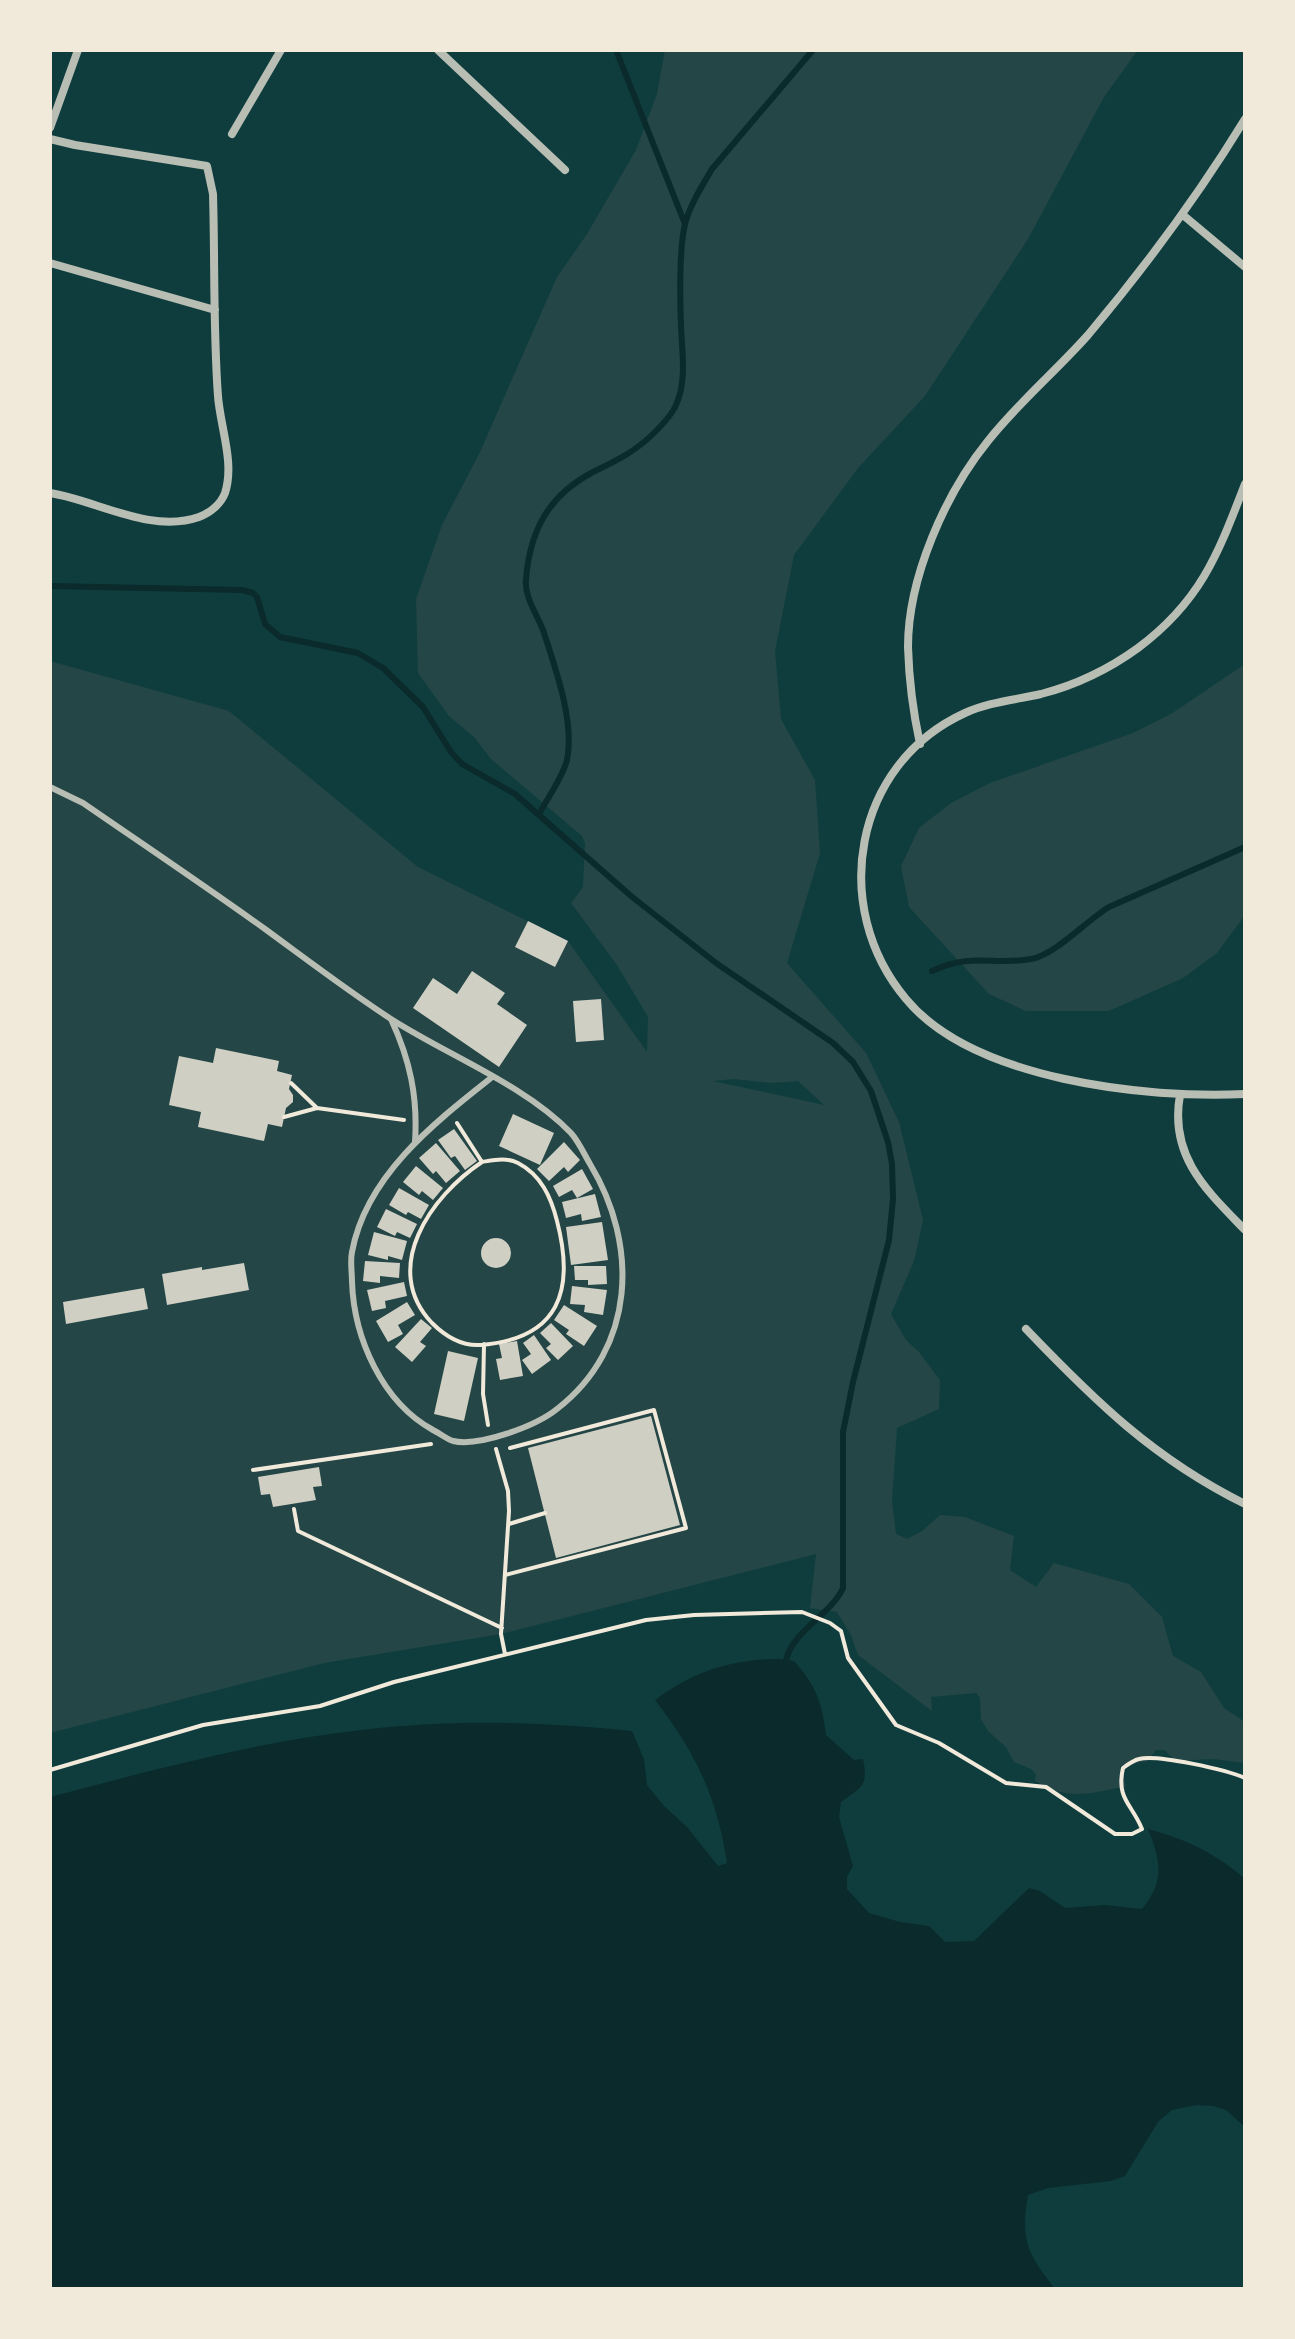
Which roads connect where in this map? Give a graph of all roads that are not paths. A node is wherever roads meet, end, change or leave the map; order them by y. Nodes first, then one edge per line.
1 (78, 50) edge
2 (281, 50) edge
3 (438, 50) edge
4 (1245, 119) edge
5 (50, 128) edge
6 (232, 134) dead end
7 (50, 139) edge
8 (565, 170) dead end
9 (1183, 215) junction
10 (50, 263) edge
11 (1245, 267) edge
12 (215, 310) junction
13 (1245, 484) edge
14 (50, 493) edge
15 (920, 744) junction
16 (50, 787) edge
17 (391, 1019) junction
18 (491, 1078) junction
19 (1245, 1094) edge
20 (1180, 1095) junction
21 (415, 1142) junction
22 (1245, 1230) edge
23 (1026, 1329) dead end
24 (1245, 1504) edge

1 - 5 street
2 - 6 street
3 - 8 street
4 - 9 street
7 - 12 street
9 - 11 street
9 - 15 street
10 - 12 street
12 - 14 street
13 - 15 street
15 - 20 street
16 - 17 lane
17 - 18 lane
17 - 21 lane
18 - 21 lane
18 - 21 lane
19 - 20 street
20 - 22 street
23 - 24 street

